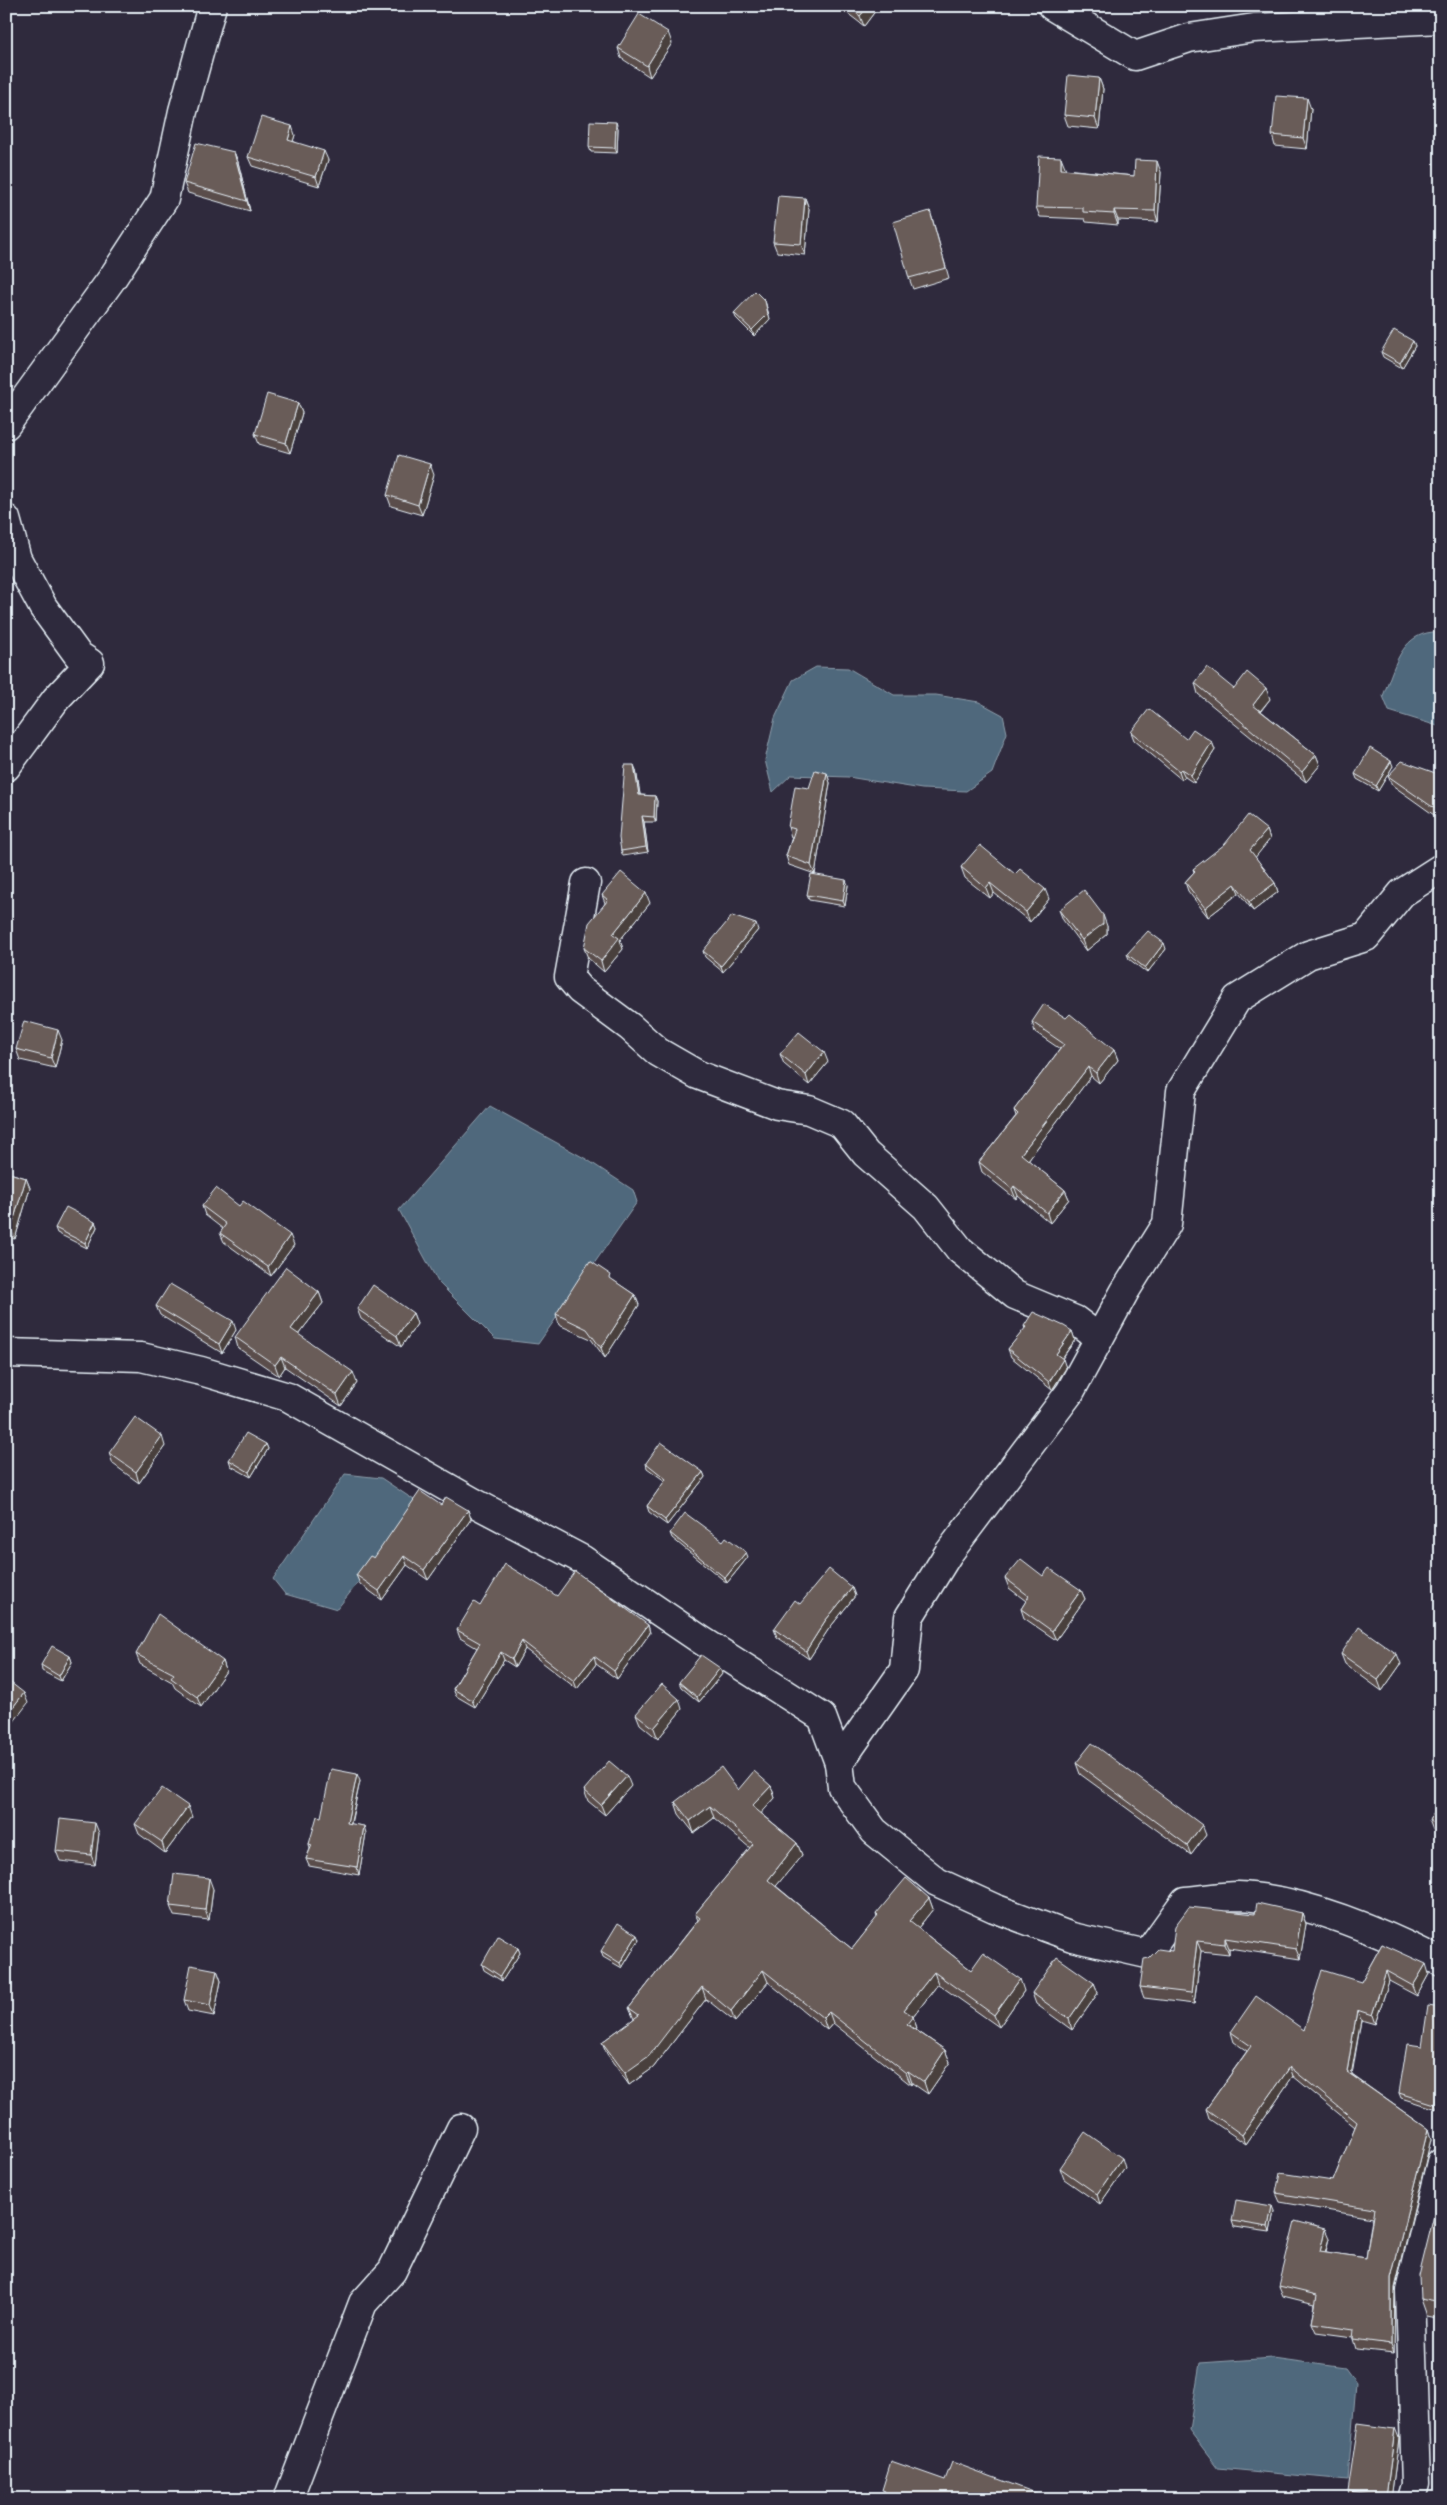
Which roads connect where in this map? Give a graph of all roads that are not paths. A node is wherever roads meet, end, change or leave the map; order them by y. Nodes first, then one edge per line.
1 (212, 6) edge
2 (1052, 6) edge
3 (1441, 19) edge
4 (6, 426) edge
5 (6, 519) edge
6 (6, 767) edge
7 (1441, 868) edge
8 (586, 883) dead end
9 (1099, 1338) junction
10 (6, 1353) edge
11 (839, 1763) junction
12 (1441, 1962) edge
13 (460, 2128) dead end
14 (1441, 2162) edge
15 (288, 2499) edge
16 (1412, 2499) edge

1 - 4 street
2 - 3 street
5 - 6 street
7 - 9 street
8 - 9 street
9 - 11 street
10 - 11 street
11 - 12 street
13 - 15 street
14 - 16 street

